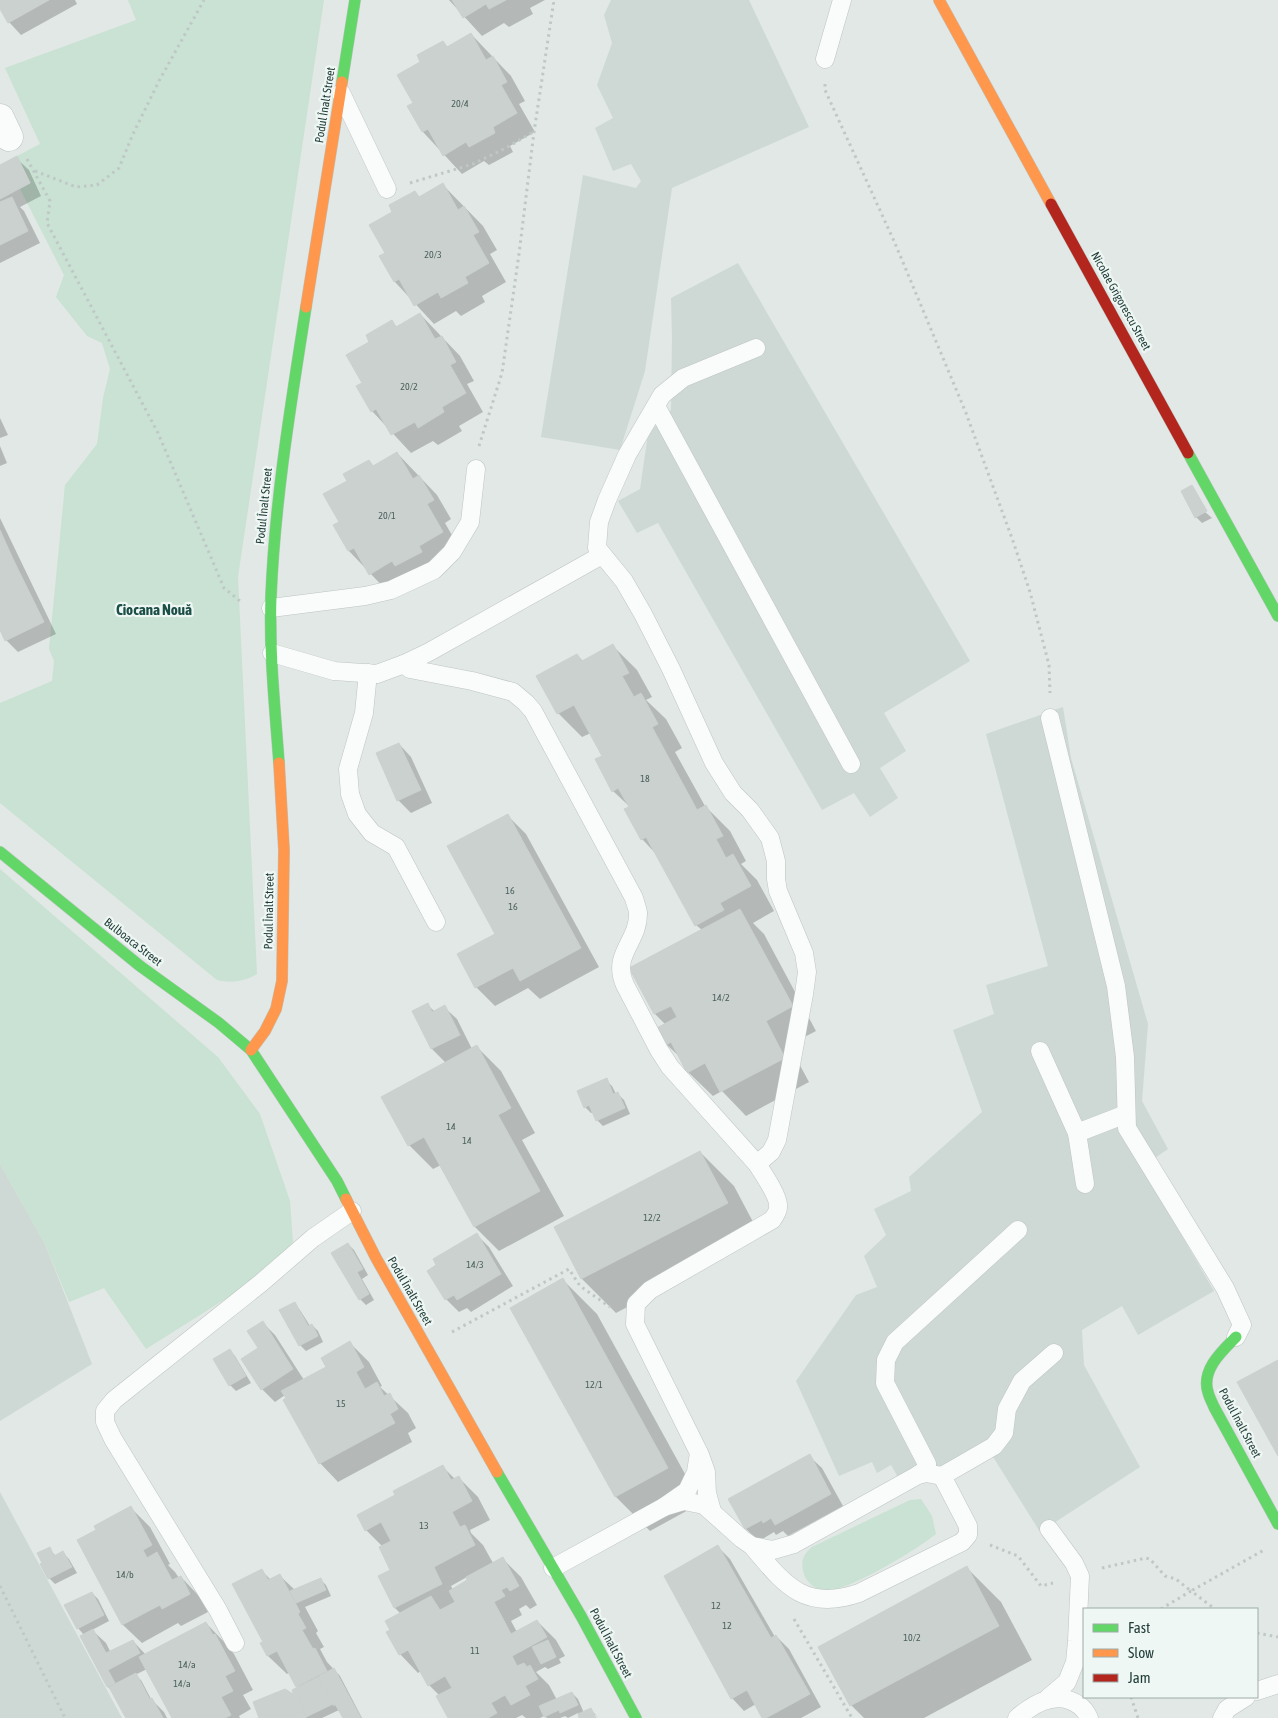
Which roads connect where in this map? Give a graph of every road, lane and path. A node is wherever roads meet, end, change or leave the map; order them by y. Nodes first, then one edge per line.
1 (204, 0) edge
2 (355, 0) edge
3 (554, 0) edge
4 (842, 0) edge
5 (939, 0) edge
6 (825, 59) joint
7 (340, 92) junction
8 (5, 128) edge
9 (534, 132) junction
10 (34, 171) junction
11 (387, 189) joint
12 (756, 348) dead end
13 (656, 406) junction
14 (476, 469) joint
15 (602, 555) junction
16 (271, 608) junction
17 (1278, 616) edge
18 (272, 653) junction
19 (404, 664) junction
20 (368, 673) junction
21 (1050, 718) joint
22 (851, 764) dead end
23 (0, 852) edge
24 (436, 922) dead end
25 (251, 1050) junction
26 (1040, 1051) dead end
27 (1126, 1114) junction
28 (1077, 1133) junction
29 (757, 1164) junction
30 (1085, 1184) dead end
31 (352, 1211) junction
32 (1018, 1230) dead end
33 (635, 1324) junction
34 (1236, 1337) joint
35 (426, 1346) junction
36 (1054, 1353) dead end
37 (699, 1453) junction
38 (918, 1475) junction
39 (942, 1476) junction
40 (664, 1507) junction
41 (712, 1511) junction
42 (1278, 1524) edge
43 (1049, 1529) dead end
44 (962, 1542) junction
45 (752, 1546) junction
46 (1254, 1555) dead end
47 (1111, 1565) dead end
48 (553, 1568) junction
49 (781, 1580) junction
50 (0, 1586) edge
51 (1045, 1586) dead end
52 (1191, 1590) junction
53 (1163, 1608) edge
54 (1215, 1608) edge
55 (1258, 1633) edge
56 (1278, 1637) edge
57 (235, 1643) dead end
58 (1278, 1684) edge
59 (1258, 1691) edge
60 (1048, 1698) junction
61 (1131, 1698) edge
62 (1244, 1698) edge
63 (64, 1718) edge
64 (636, 1718) edge
65 (852, 1718) edge
66 (1016, 1718) edge
67 (1089, 1718) edge
68 (1138, 1718) edge
69 (1222, 1718) edge

1 - 10 path
2 - 7 street, Podul Înalt Street
3 - 9 path
4 - 6 lane
5 - 17 street, Nicolae Grigorescu Street
6 - 21 path
7 - 11 lane
7 - 16 street, Podul Înalt Street
8 - 10 path
9 - 11 path
9 - 14 path
10 - 16 path
12 - 13 lane
13 - 15 lane
13 - 22 lane
14 - 16 lane
15 - 19 lane
15 - 29 lane
16 - 18 street, Podul Înalt Street
18 - 20 lane
18 - 25 street, Podul Înalt Street
19 - 20 lane
19 - 29 lane
20 - 24 lane
21 - 27 lane
23 - 25 street, Bulboaca Street
25 - 31 street, Podul Înalt Street
26 - 28 lane
27 - 28 lane
27 - 34 lane
28 - 30 lane
29 - 33 lane
31 - 35 street, Podul Înalt Street
31 - 57 lane
32 - 38 lane
33 - 35 path
33 - 37 lane
34 - 42 street, Podul Înalt Street
35 - 48 street, Podul Înalt Street
36 - 39 lane
37 - 40 lane
37 - 41 lane
38 - 39 lane
38 - 45 lane
39 - 44 lane
40 - 41 lane
40 - 48 lane
41 - 45 lane
43 - 60 lane
44 - 49 lane
44 - 51 path
45 - 49 lane
46 - 52 path
47 - 52 path
48 - 64 street, Podul Înalt Street
49 - 65 path
50 - 63 path
52 - 53 path
52 - 54 path
55 - 56 path
58 - 59 lane
60 - 66 lane
60 - 67 lane
61 - 68 path
62 - 69 lane

